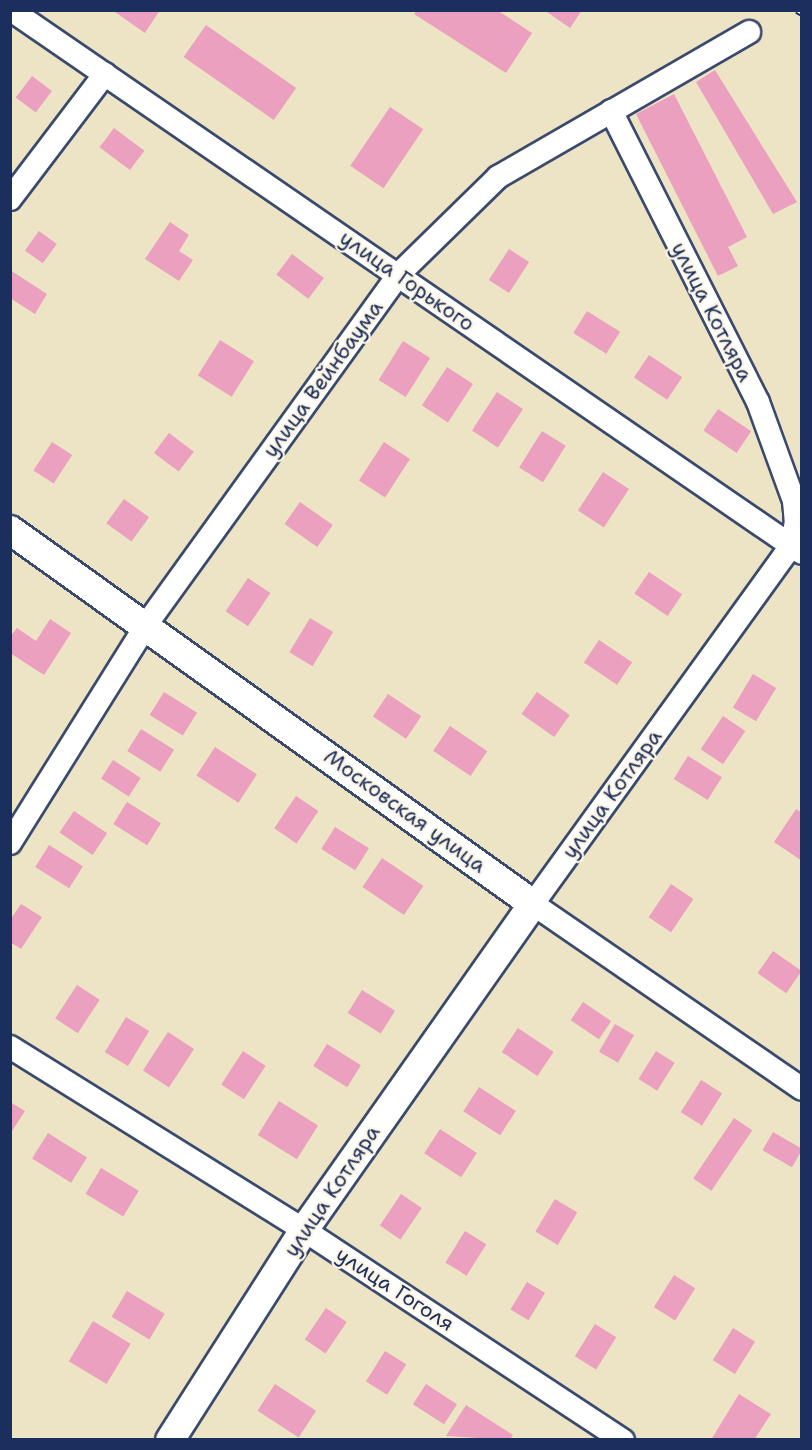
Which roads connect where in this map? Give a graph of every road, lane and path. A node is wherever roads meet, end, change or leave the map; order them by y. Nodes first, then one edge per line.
1 (12, 10) edge
2 (749, 32) dead end
3 (105, 74) junction
4 (611, 111) junction
5 (10, 199) edge
6 (398, 275) junction
7 (10, 530) edge
8 (796, 549) edge
9 (146, 625) junction
10 (10, 843) edge
11 (533, 904) junction
12 (10, 1047) edge
13 (801, 1089) edge
14 (304, 1230) junction
15 (170, 1440) edge
16 (623, 1440) edge

1 - 3 street, улица Горького
2 - 4 street, улица Вейнбаума
3 - 5 street
3 - 6 street, улица Горького
4 - 6 street, улица Вейнбаума
4 - 8 street, улица Котляра
6 - 8 street, улица Горького
6 - 9 street, улица Вейнбаума
7 - 9 street, Московская улица
8 - 11 street, улица Котляра
9 - 10 street, улица Вейнбаума
9 - 11 street, Московская улица
11 - 13 street, Московская улица
11 - 14 street, улица Котляра
12 - 14 street, улица Гоголя
14 - 15 street, улица Котляра
14 - 16 street, улица Гоголя

